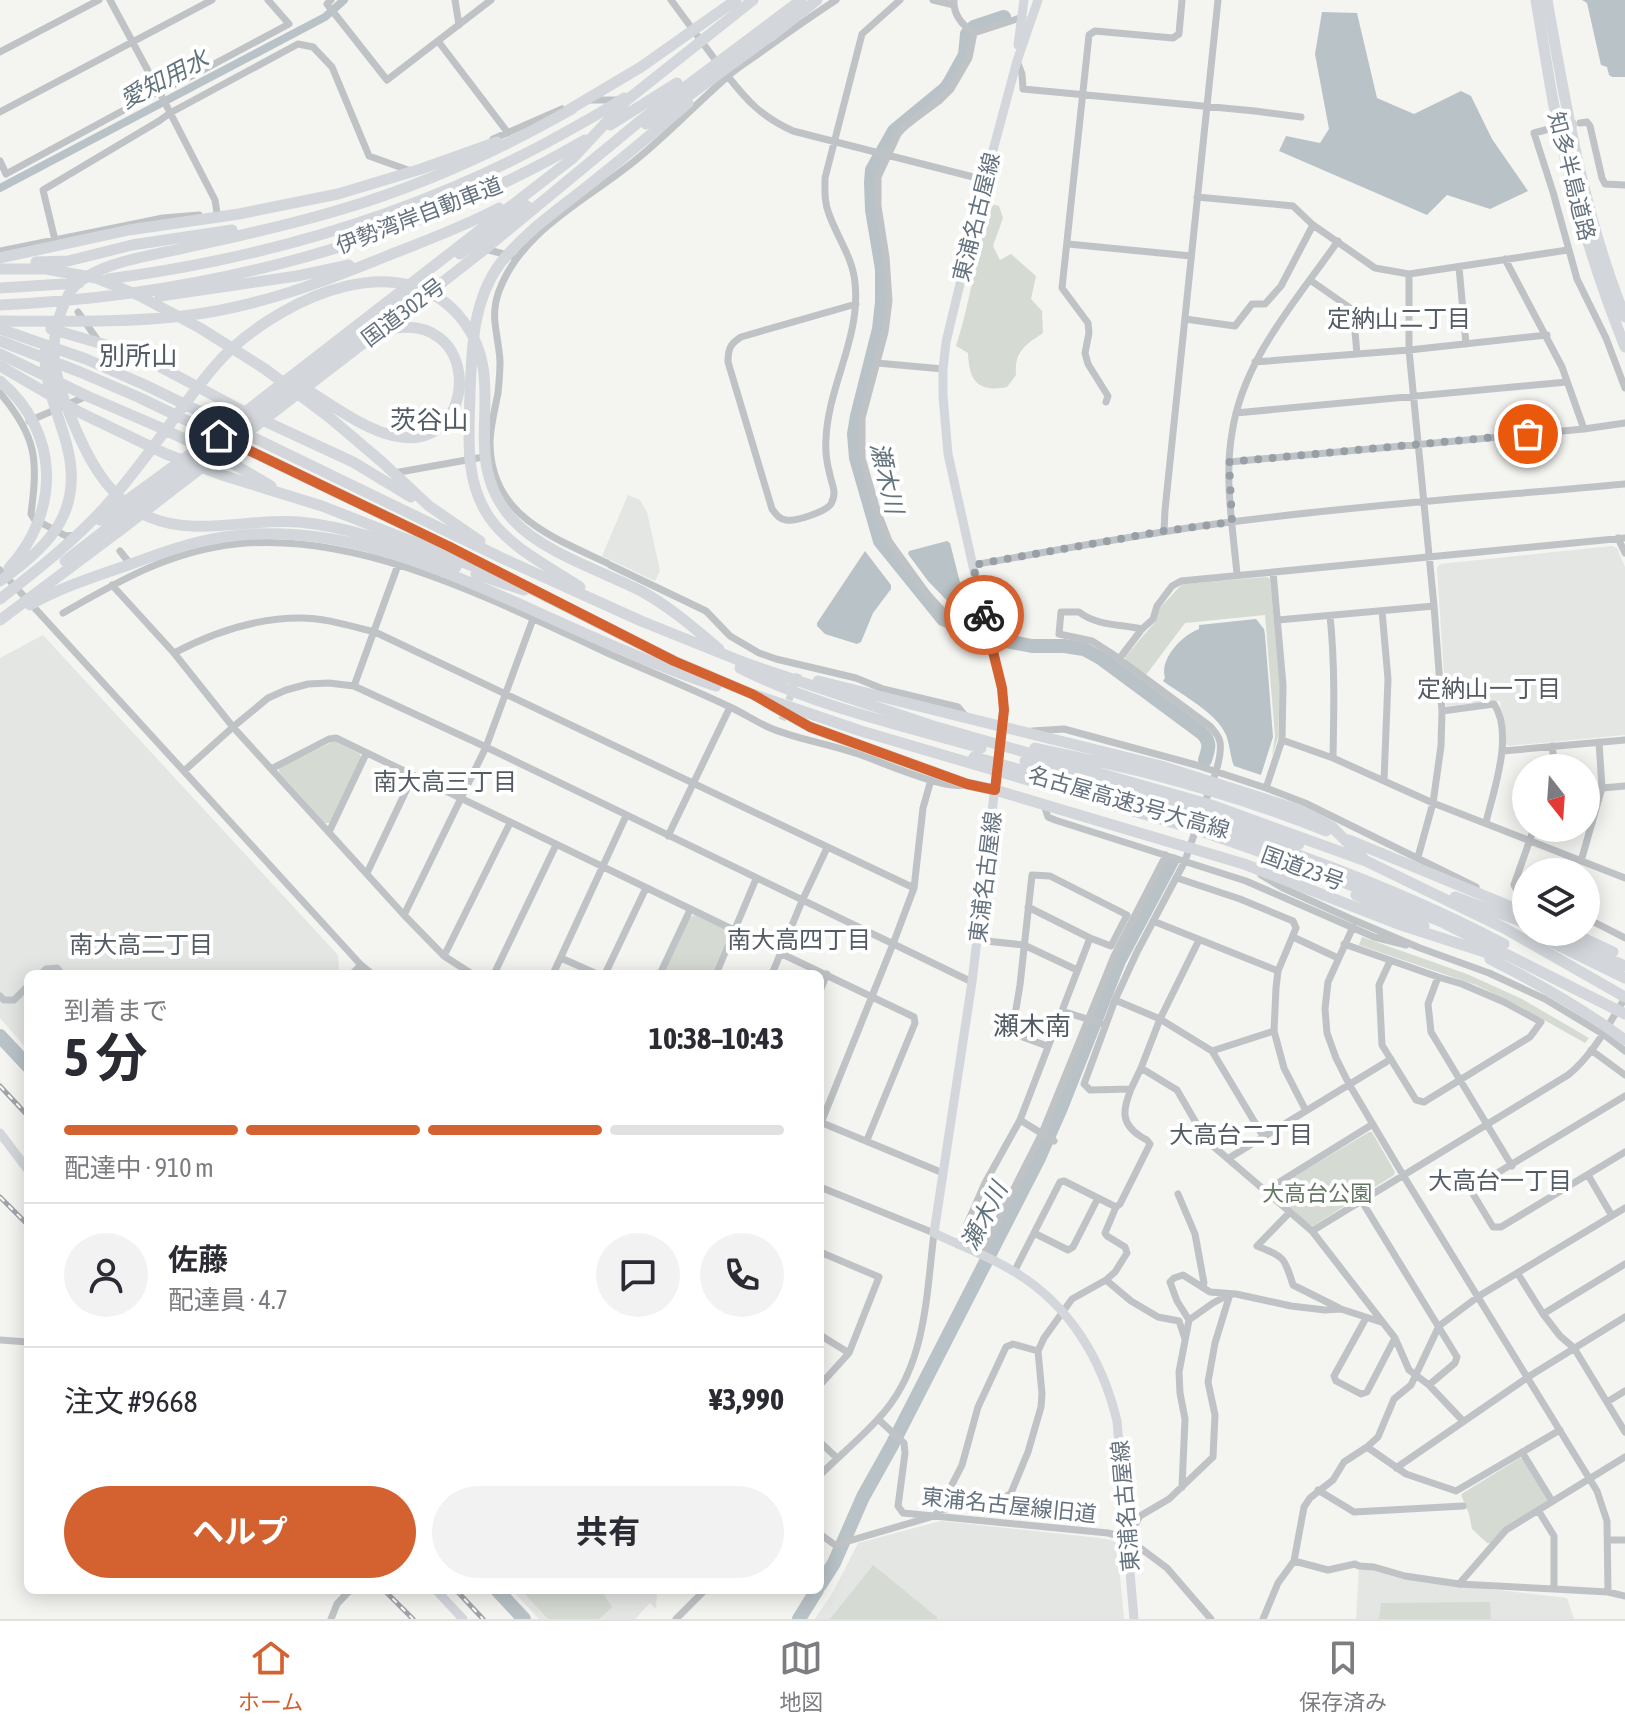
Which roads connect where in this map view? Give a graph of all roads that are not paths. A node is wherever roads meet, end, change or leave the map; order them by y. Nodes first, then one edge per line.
1 (99, 0) edge
2 (110, 0) edge
3 (212, 0) edge
4 (268, 0) edge
5 (455, 0) edge
6 (491, 0) edge
7 (671, 0) edge
8 (736, 0) edge
9 (753, 0) edge
10 (763, 0) edge
11 (790, 0) edge
12 (801, 0) edge
13 (817, 0) edge
14 (836, 0) edge
15 (900, 0) edge
16 (933, 0) edge
17 (1024, 0) edge
18 (1038, 0) edge
19 (1182, 0) edge
20 (1218, 0) edge
21 (1536, 0) edge
22 (1547, 0) edge
23 (954, 2) edge
24 (330, 3) edge
25 (1033, 16) junction
26 (1021, 18) junction
27 (459, 25) junction
28 (971, 31) junction
29 (773, 34) junction
30 (700, 40) junction
31 (438, 41) junction
32 (133, 42) junction
33 (0, 52) edge
34 (1017, 61) junction
35 (717, 63) junction
36 (728, 76) junction
37 (160, 93) junction
38 (675, 93) junction
39 (1083, 94) junction
40 (627, 100) junction
41 (1208, 107) junction
42 (572, 109) junction
43 (0, 112) edge
44 (170, 113) junction
45 (659, 115) junction
46 (1301, 117) dead end
47 (1580, 123) dead end
48 (673, 129) junction
49 (1549, 129) dead end
50 (508, 133) junction
51 (833, 141) junction
52 (885, 154) junction
53 (0, 161) edge
54 (408, 170) junction
55 (985, 180) junction
56 (1625, 185) edge
57 (1197, 197) junction
58 (360, 204) junction
59 (217, 213) junction
60 (1313, 225) junction
61 (55, 241) junction
62 (1338, 241) junction
63 (422, 243) junction
64 (1068, 244) junction
65 (485, 249) junction
66 (1568, 250) junction
67 (0, 251) edge
68 (1191, 256) junction
69 (0, 258) edge
70 (517, 258) junction
71 (1505, 259) junction
72 (0, 267) edge
73 (1459, 267) junction
74 (1409, 274) junction
75 (1310, 280) junction
76 (0, 288) edge
77 (31, 303) junction
78 (856, 304) junction
79 (0, 305) edge
80 (78, 312) dead end
81 (56, 316) junction
82 (1625, 317) edge
83 (0, 319) edge
84 (1185, 319) junction
85 (0, 329) edge
86 (1547, 335) junction
87 (0, 341) edge
88 (100, 343) junction
89 (1466, 344) junction
90 (228, 345) junction
91 (1625, 347) edge
92 (1409, 350) junction
93 (0, 354) edge
94 (1357, 354) junction
95 (1255, 362) junction
96 (877, 363) junction
97 (0, 366) edge
98 (943, 369) junction
99 (0, 381) edge
100 (1567, 382) junction
101 (1625, 388) edge
102 (0, 393) edge
103 (87, 396) junction
104 (1414, 397) junction
105 (274, 400) junction
106 (1106, 402) dead end
107 (243, 411) junction
108 (1236, 413) junction
109 (262, 420) junction
110 (23, 423) junction
111 (1625, 423) edge
112 (1584, 429) junction
113 (1418, 444) junction
114 (200, 447) junction
115 (218, 455) junction
116 (491, 456) junction
117 (1229, 462) junction
118 (379, 477) junction
119 (1625, 484) edge
120 (1423, 502) junction
121 (1232, 522) junction
122 (1164, 531) junction
123 (80, 534) junction
124 (1622, 538) edge
125 (120, 551) dead end
126 (1625, 553) edge
127 (1428, 558) junction
128 (504, 559) junction
129 (398, 565) junction
130 (973, 565) junction
131 (0, 570) edge
132 (499, 571) junction
133 (136, 572) junction
134 (1273, 572) junction
135 (1237, 574) junction
136 (4, 581) edge
137 (112, 585) junction
138 (588, 592) junction
139 (536, 594) junction
140 (0, 596) edge
141 (26, 600) junction
142 (1434, 606) junction
143 (0, 611) edge
144 (1382, 611) junction
145 (63, 613) dead end
146 (1330, 616) junction
147 (533, 619) junction
148 (1278, 620) junction
149 (0, 622) edge
150 (1142, 629) junction
151 (987, 630) junction
152 (375, 632) junction
153 (174, 653) junction
154 (1119, 659) junction
155 (745, 667) junction
156 (354, 686) junction
157 (504, 694) junction
158 (752, 694) junction
159 (730, 707) junction
160 (1442, 711) junction
161 (966, 717) junction
162 (782, 720) tunnel mouth
163 (233, 727) junction
164 (1002, 727) junction
165 (778, 731) junction
166 (890, 732) junction
167 (1027, 732) junction
168 (1282, 740) junction
169 (1625, 740) edge
170 (1599, 742) junction
171 (1010, 746) junction
172 (1552, 746) junction
173 (486, 747) junction
174 (1503, 751) junction
175 (366, 754) junction
176 (1553, 754) edge
177 (1333, 758) junction
178 (271, 769) junction
179 (184, 771) junction
180 (413, 776) junction
181 (1214, 777) junction
182 (931, 780) junction
183 (1384, 781) junction
184 (693, 784) junction
185 (967, 784) junction
186 (1625, 786) edge
187 (1266, 788) junction
188 (1602, 788) junction
189 (995, 790) junction
190 (460, 798) junction
191 (1433, 803) junction
192 (1044, 805) junction
193 (626, 816) junction
194 (1146, 818) junction
195 (1486, 822) junction
196 (510, 823) junction
197 (329, 832) junction
198 (1512, 833) edge
199 (668, 836) junction
200 (1532, 842) edge
201 (556, 845) junction
202 (827, 848) junction
203 (1166, 855) junction
204 (1418, 857) junction
205 (1573, 858) edge
206 (1582, 858) edge
207 (1185, 861) junction
208 (1366, 861) junction
209 (1244, 864) junction
210 (604, 867) junction
211 (1600, 868) edge
212 (367, 873) junction
213 (1177, 878) junction
214 (1625, 878) edge
215 (756, 879) junction
216 (646, 888) junction
217 (914, 888) junction
218 (802, 901) junction
219 (1028, 907) junction
220 (1512, 907) edge
221 (1512, 909) edge
222 (690, 910) junction
223 (404, 915) junction
224 (1153, 921) junction
225 (1512, 921) edge
226 (1600, 925) edge
227 (1353, 927) junction
228 (1504, 928) junction
229 (1512, 928) edge
230 (734, 930) junction
231 (1293, 937) junction
232 (1090, 938) junction
233 (1625, 938) edge
234 (977, 940) junction
235 (1199, 940) junction
236 (893, 944) junction
237 (1344, 944) junction
238 (1024, 945) junction
239 (1563, 946) edge
240 (1579, 946) edge
241 (1600, 946) edge
242 (1420, 948) junction
243 (780, 953) junction
244 (444, 956) junction
245 (561, 958) junction
246 (1338, 958) junction
247 (1625, 958) edge
248 (1390, 961) junction
249 (361, 965) junction
250 (1625, 967) edge
251 (356, 970) edge
252 (367, 970) edge
253 (466, 970) edge
254 (496, 970) edge
255 (555, 970) edge
256 (588, 970) edge
257 (607, 970) edge
258 (662, 970) edge
259 (718, 970) edge
260 (774, 970) edge
261 (818, 970) edge
262 (1077, 970) junction
263 (1278, 971) junction
264 (824, 973) edge
265 (827, 974) junction
266 (1438, 977) junction
267 (1625, 978) edge
268 (824, 981) edge
269 (972, 982) junction
270 (1569, 984) junction
271 (24, 990) edge
272 (0, 996) edge
273 (872, 996) junction
274 (1625, 998) edge
275 (1115, 1000) junction
276 (1062, 1011) junction
277 (1625, 1016) edge
278 (1160, 1019) junction
279 (1088, 1020) junction
280 (1104, 1025) junction
281 (1274, 1031) junction
282 (1603, 1033) junction
283 (1625, 1040) edge
284 (1047, 1046) junction
285 (1591, 1050) junction
286 (1212, 1051) junction
287 (1625, 1051) edge
288 (1391, 1059) junction
289 (1141, 1068) junction
290 (1625, 1075) edge
291 (1461, 1080) junction
292 (1349, 1084) junction
293 (1131, 1089) junction
294 (1625, 1096) edge
295 (1306, 1111) junction
296 (824, 1113) edge
297 (1020, 1120) junction
298 (824, 1124) edge
299 (1373, 1124) junction
300 (1486, 1124) junction
301 (0, 1133) edge
302 (1263, 1136) junction
303 (1048, 1137) junction
304 (867, 1140) junction
305 (1625, 1152) edge
306 (1229, 1158) junction
307 (24, 1165) edge
308 (1512, 1166) junction
309 (943, 1173) junction
310 (1403, 1175) junction
311 (1588, 1175) junction
312 (824, 1189) edge
313 (1265, 1191) junction
314 (1178, 1194) dead end
315 (1098, 1198) junction
316 (1361, 1200) junction
317 (1116, 1207) junction
318 (1625, 1208) edge
319 (1290, 1212) junction
320 (1612, 1216) junction
321 (1312, 1231) junction
322 (934, 1233) junction
323 (1034, 1233) junction
324 (958, 1245) junction
325 (824, 1254) edge
326 (985, 1256) junction
327 (1624, 1268) edge
328 (1014, 1272) junction
329 (1518, 1274) junction
330 (1106, 1280) junction
331 (1202, 1287) junction
332 (1230, 1294) junction
333 (1479, 1296) junction
334 (1341, 1309) junction
335 (1543, 1314) junction
336 (1625, 1317) edge
337 (1366, 1318) junction
338 (1189, 1320) junction
339 (1383, 1323) junction
340 (1439, 1326) junction
341 (824, 1337) edge
342 (1395, 1338) junction
343 (1185, 1339) junction
344 (0, 1340) edge
345 (24, 1342) edge
346 (1574, 1348) junction
347 (1038, 1351) junction
348 (849, 1353) junction
349 (1416, 1376) junction
350 (1528, 1377) junction
351 (824, 1381) edge
352 (1429, 1385) junction
353 (1625, 1391) edge
354 (1607, 1402) junction
355 (878, 1419) junction
356 (1463, 1421) junction
357 (1560, 1430) junction
358 (1625, 1432) edge
359 (824, 1446) edge
360 (1367, 1447) junction
361 (1522, 1452) junction
362 (1625, 1457) edge
363 (837, 1458) junction
364 (1396, 1468) junction
365 (824, 1471) edge
366 (1589, 1479) junction
367 (1182, 1488) junction
368 (1318, 1490) junction
369 (1552, 1501) junction
370 (1463, 1506) dead end
371 (1538, 1510) junction
372 (937, 1513) junction
373 (824, 1537) edge
374 (1127, 1538) junction
375 (1608, 1540) junction
376 (1625, 1540) edge
377 (1294, 1561) junction
378 (1459, 1584) junction
379 (1554, 1589) junction
380 (1608, 1592) junction
381 (346, 1594) edge
382 (440, 1594) edge
383 (701, 1594) edge
384 (1625, 1596) edge
385 (331, 1619) edge
386 (463, 1619) edge
387 (676, 1619) edge
388 (1134, 1619) edge
389 (1211, 1619) edge
390 (1263, 1619) edge

1 - 33 street
2 - 32 street
3 - 32 street
4 - 37 street
5 - 27 street
6 - 27 street
7 - 30 street
8 - 42 highway
9 - 30 highway, 国道302号
10 - 76 highway, 伊勢湾岸自動車道
11 - 77 highway, 伊勢湾岸自動車道
12 - 35 highway, 国道302号
13 - 29 highway
14 - 36 street
15 - 51 street
16 - 23 street
17 - 26 main road, 東浦名古屋線
18 - 25 main road, 東浦名古屋線
19 - 39 street
20 - 41 street
21 - 91 highway, 知多半島道路
22 - 82 highway, 知多半島道路
23 - 28 street
24 - 31 street
25 - 26 street
25 - 34 main road, 東浦名古屋線
26 - 28 street
26 - 34 main road, 東浦名古屋線
27 - 31 street
28 - 52 street
29 - 45 highway
29 - 138 highway
30 - 35 street
30 - 40 highway, 国道302号
31 - 50 street
32 - 37 street
32 - 43 street
34 - 39 street
34 - 55 main road, 東浦名古屋線
35 - 36 street
35 - 38 highway, 国道302号
36 - 48 street
36 - 51 street
37 - 44 street
37 - 53 street
38 - 48 highway
38 - 65 highway, 国道302号
39 - 41 street
39 - 64 street
40 - 50 street
40 - 107 highway, 国道302号
41 - 46 street
41 - 57 street
42 - 58 highway
42 - 69 highway
44 - 54 street
44 - 59 street
44 - 61 street
45 - 63 highway
45 - 105 highway
47 - 56 street
48 - 70 street
49 - 66 street
50 - 54 street
51 - 52 street
51 - 78 street
52 - 55 street
52 - 96 street
54 - 59 street
55 - 98 main road, 東浦名古屋線
57 - 60 street
57 - 68 street
58 - 72 highway
58 - 81 highway
59 - 61 street
60 - 62 street
60 - 84 street
61 - 67 street
62 - 74 street
62 - 75 street
63 - 77 highway
63 - 83 highway
64 - 68 street
64 - 106 street
65 - 70 street
65 - 109 highway, 国道302号
66 - 71 street
66 - 101 street
68 - 84 street
70 - 116 street
71 - 73 street
71 - 86 street
72 - 90 highway
73 - 74 street
73 - 89 street
74 - 92 street
75 - 94 street
75 - 95 street
77 - 79 highway, 伊勢湾岸自動車道
78 - 78 street
80 - 88 street
81 - 136 highway
81 - 139 highway
83 - 88 highway
84 - 122 street
85 - 128 highway
86 - 89 street
86 - 100 street
87 - 132 highway
88 - 107 highway
89 - 92 street
90 - 105 highway
90 - 138 highway
92 - 94 street
92 - 104 street
93 - 103 highway
94 - 95 street
95 - 108 street
96 - 98 street
96 - 151 street
97 - 139 highway
98 - 130 main road, 東浦名古屋線
99 - 136 highway
100 - 104 street
100 - 112 street
102 - 110 street
103 - 110 street
103 - 114 highway
104 - 108 street
104 - 113 street
105 - 143 highway
107 - 109 highway
107 - 114 highway, 国道302号
108 - 117 street
109 - 115 highway, 国道302号
109 - 118 highway
110 - 123 street
111 - 112 street
112 - 113 street
113 - 117 street
113 - 120 street
114 - 115 highway
114 - 123 highway, 国道302号
115 - 132 highway
115 - 141 highway, 国道302号
116 - 118 street
116 - 161 street
117 - 121 street
118 - 128 highway
119 - 120 street
120 - 121 street
120 - 127 street
121 - 122 street
121 - 135 street
122 - 130 street
123 - 136 highway, 国道302号
124 - 126 street
124 - 127 street
125 - 133 street
127 - 134 street
127 - 142 street
128 - 155 highway
129 - 133 street
129 - 147 street
129 - 152 street
130 - 151 main road, 東浦名古屋線
131 - 136 street
132 - 158 highway
133 - 137 street
134 - 135 street
134 - 148 street
135 - 150 street
136 - 140 highway, 国道302号
136 - 141 street
137 - 145 street
137 - 153 street
138 - 155 highway, 名古屋高速3号大高線
139 - 166 highway, 名古屋高速3号大高線
140 - 155 highway
141 - 149 highway, 国道302号
141 - 179 street
142 - 144 street
142 - 160 street
144 - 146 street
144 - 183 street
146 - 148 street
146 - 177 street
147 - 157 street
147 - 159 street
148 - 168 street
149 - 166 highway
150 - 154 street
150 - 154 street
151 - 164 main road, 東浦名古屋線
152 - 153 street
152 - 156 street
152 - 157 street
153 - 163 street
154 - 181 street
155 - 161 highway
155 - 171 highway
155 - 225 highway, 名古屋高速3号大高線
156 - 163 street
156 - 173 street
157 - 173 street
157 - 184 street
158 - 185 highway
158 - 194 highway
159 - 165 street
159 - 184 street
160 - 174 street
160 - 191 street
161 - 164 highway
162 - 165 street
163 - 178 street
163 - 179 street
164 - 167 highway
164 - 189 main road, 東浦名古屋線
165 - 182 street
166 - 277 highway, 名古屋高速3号大高線
167 - 181 highway
167 - 181 street
168 - 177 street
168 - 187 street
169 - 170 street
170 - 172 street
170 - 188 street
171 - 208 highway, 国道23号
171 - 221 highway
172 - 174 street
172 - 176 street
173 - 190 street
173 - 193 street
174 - 195 street
175 - 178 street
175 - 180 street
175 - 197 street
177 - 183 street
178 - 197 street
179 - 249 street
180 - 190 street
180 - 212 street
181 - 187 street
181 - 207 street
181 - 208 highway
182 - 185 street
182 - 217 street
183 - 191 street
184 - 199 street
184 - 202 street
185 - 189 highway
186 - 188 street
187 - 204 street
188 - 206 street
189 - 192 highway
189 - 234 main road, 東浦名古屋線
190 - 196 street
190 - 223 street
191 - 195 street
191 - 204 street
192 - 203 street
192 - 209 highway
193 - 199 street
193 - 210 street
194 - 270 highway, 国道23号
194 - 283 highway
195 - 198 street
196 - 201 street
196 - 244 street
197 - 212 street
199 - 215 street
200 - 205 street
201 - 210 street
201 - 254 street
202 - 217 street
202 - 218 street
203 - 207 street
203 - 279 street
204 - 220 street
207 - 213 street
207 - 227 street
208 - 228 highway, 国道23号
209 - 242 street
209 - 270 highway
210 - 216 street
210 - 245 street
211 - 214 street
212 - 223 street
213 - 224 street
213 - 231 street
215 - 218 street
215 - 230 street
216 - 222 street
216 - 257 street
217 - 236 street
218 - 236 street
218 - 243 street
219 - 232 street
219 - 232 street
219 - 238 street
222 - 230 street
222 - 258 street
223 - 244 street
224 - 235 street
224 - 275 street
226 - 233 street
227 - 237 street
227 - 242 street
228 - 229 highway
228 - 274 highway, 国道23号
230 - 259 street
231 - 246 street
231 - 263 street
232 - 262 street
234 - 238 street
234 - 269 main road, 東浦名古屋線
235 - 263 street
235 - 278 street
236 - 269 street
236 - 273 street
237 - 246 street
237 - 248 street
238 - 262 street
238 - 284 street
239 - 267 highway, 名古屋高速3号大高線
240 - 250 highway
241 - 247 highway
242 - 282 street
243 - 260 street
243 - 261 street
244 - 253 street
245 - 255 street
245 - 256 street
246 - 292 street
248 - 266 street
248 - 288 street
249 - 251 street
249 - 252 street
262 - 276 street
263 - 281 street
264 - 265 street
265 - 268 street
265 - 273 street
266 - 291 street
266 - 291 street
269 - 309 main road, 東浦名古屋線
270 - 277 highway, 国道23号
271 - 272 street
273 - 296 street
273 - 304 street
274 - 282 street
275 - 278 street
275 - 280 street
276 - 279 street
276 - 284 street
278 - 286 street
278 - 289 street
279 - 280 street
279 - 303 street
280 - 293 street
281 - 286 street
281 - 295 street
282 - 285 street
282 - 287 street
284 - 297 street
285 - 290 street
285 - 300 street
286 - 302 street
288 - 291 street
288 - 292 street
289 - 293 street
289 - 306 street
291 - 300 street
292 - 295 street
292 - 299 street
293 - 317 street
294 - 308 street
295 - 302 street
297 - 303 street
297 - 324 street
298 - 304 street
299 - 310 street
299 - 313 street
300 - 308 street
300 - 310 street
301 - 307 main road
302 - 306 street
303 - 326 street
304 - 309 street
305 - 311 street
306 - 313 street
308 - 311 street
309 - 322 main road, 東浦名古屋線
310 - 316 street
310 - 333 street
311 - 320 street
312 - 322 street
313 - 319 street
314 - 331 street
315 - 317 street
315 - 323 street
315 - 323 street
316 - 321 street
316 - 340 street
317 - 330 street
318 - 320 street
319 - 321 street
319 - 334 street
320 - 329 street
321 - 339 street
322 - 324 main road, 東浦名古屋線
322 - 355 street
323 - 328 street
324 - 326 main road, 東浦名古屋線
325 - 348 street
326 - 328 main road, 東浦名古屋線
327 - 335 street
328 - 374 main road, 東浦名古屋線
329 - 333 street
329 - 335 street
330 - 343 street
330 - 347 street
331 - 332 street
331 - 338 street
332 - 334 street
332 - 338 street
332 - 367 street
333 - 340 street
333 - 350 street
334 - 337 street
335 - 346 street
336 - 346 street
337 - 339 street
337 - 342 street
338 - 343 street
339 - 342 street
340 - 349 street
340 - 352 street
341 - 348 street
342 - 349 street
343 - 367 street
344 - 345 street
346 - 350 street
346 - 354 street
347 - 372 street
347 - 372 street
348 - 351 street
349 - 352 street
349 - 360 street
350 - 356 street
350 - 357 street
352 - 356 street
353 - 354 street
354 - 358 street
355 - 363 street
355 - 372 street, 東浦名古屋線旧道
356 - 364 street
357 - 361 street
357 - 366 street
359 - 363 street
360 - 364 street
360 - 368 street
361 - 364 street
361 - 369 street
362 - 366 street
363 - 365 street
366 - 369 street
366 - 375 street
367 - 374 street
368 - 370 street
368 - 377 street
369 - 371 street
371 - 378 street
371 - 379 street
372 - 373 street
372 - 374 street, 東浦名古屋線旧道
374 - 388 main road, 東浦名古屋線
374 - 389 street
375 - 376 street
375 - 380 street
377 - 378 street
377 - 390 street
378 - 379 street
379 - 380 street
380 - 384 street
381 - 385 street
382 - 386 main road
383 - 387 street

